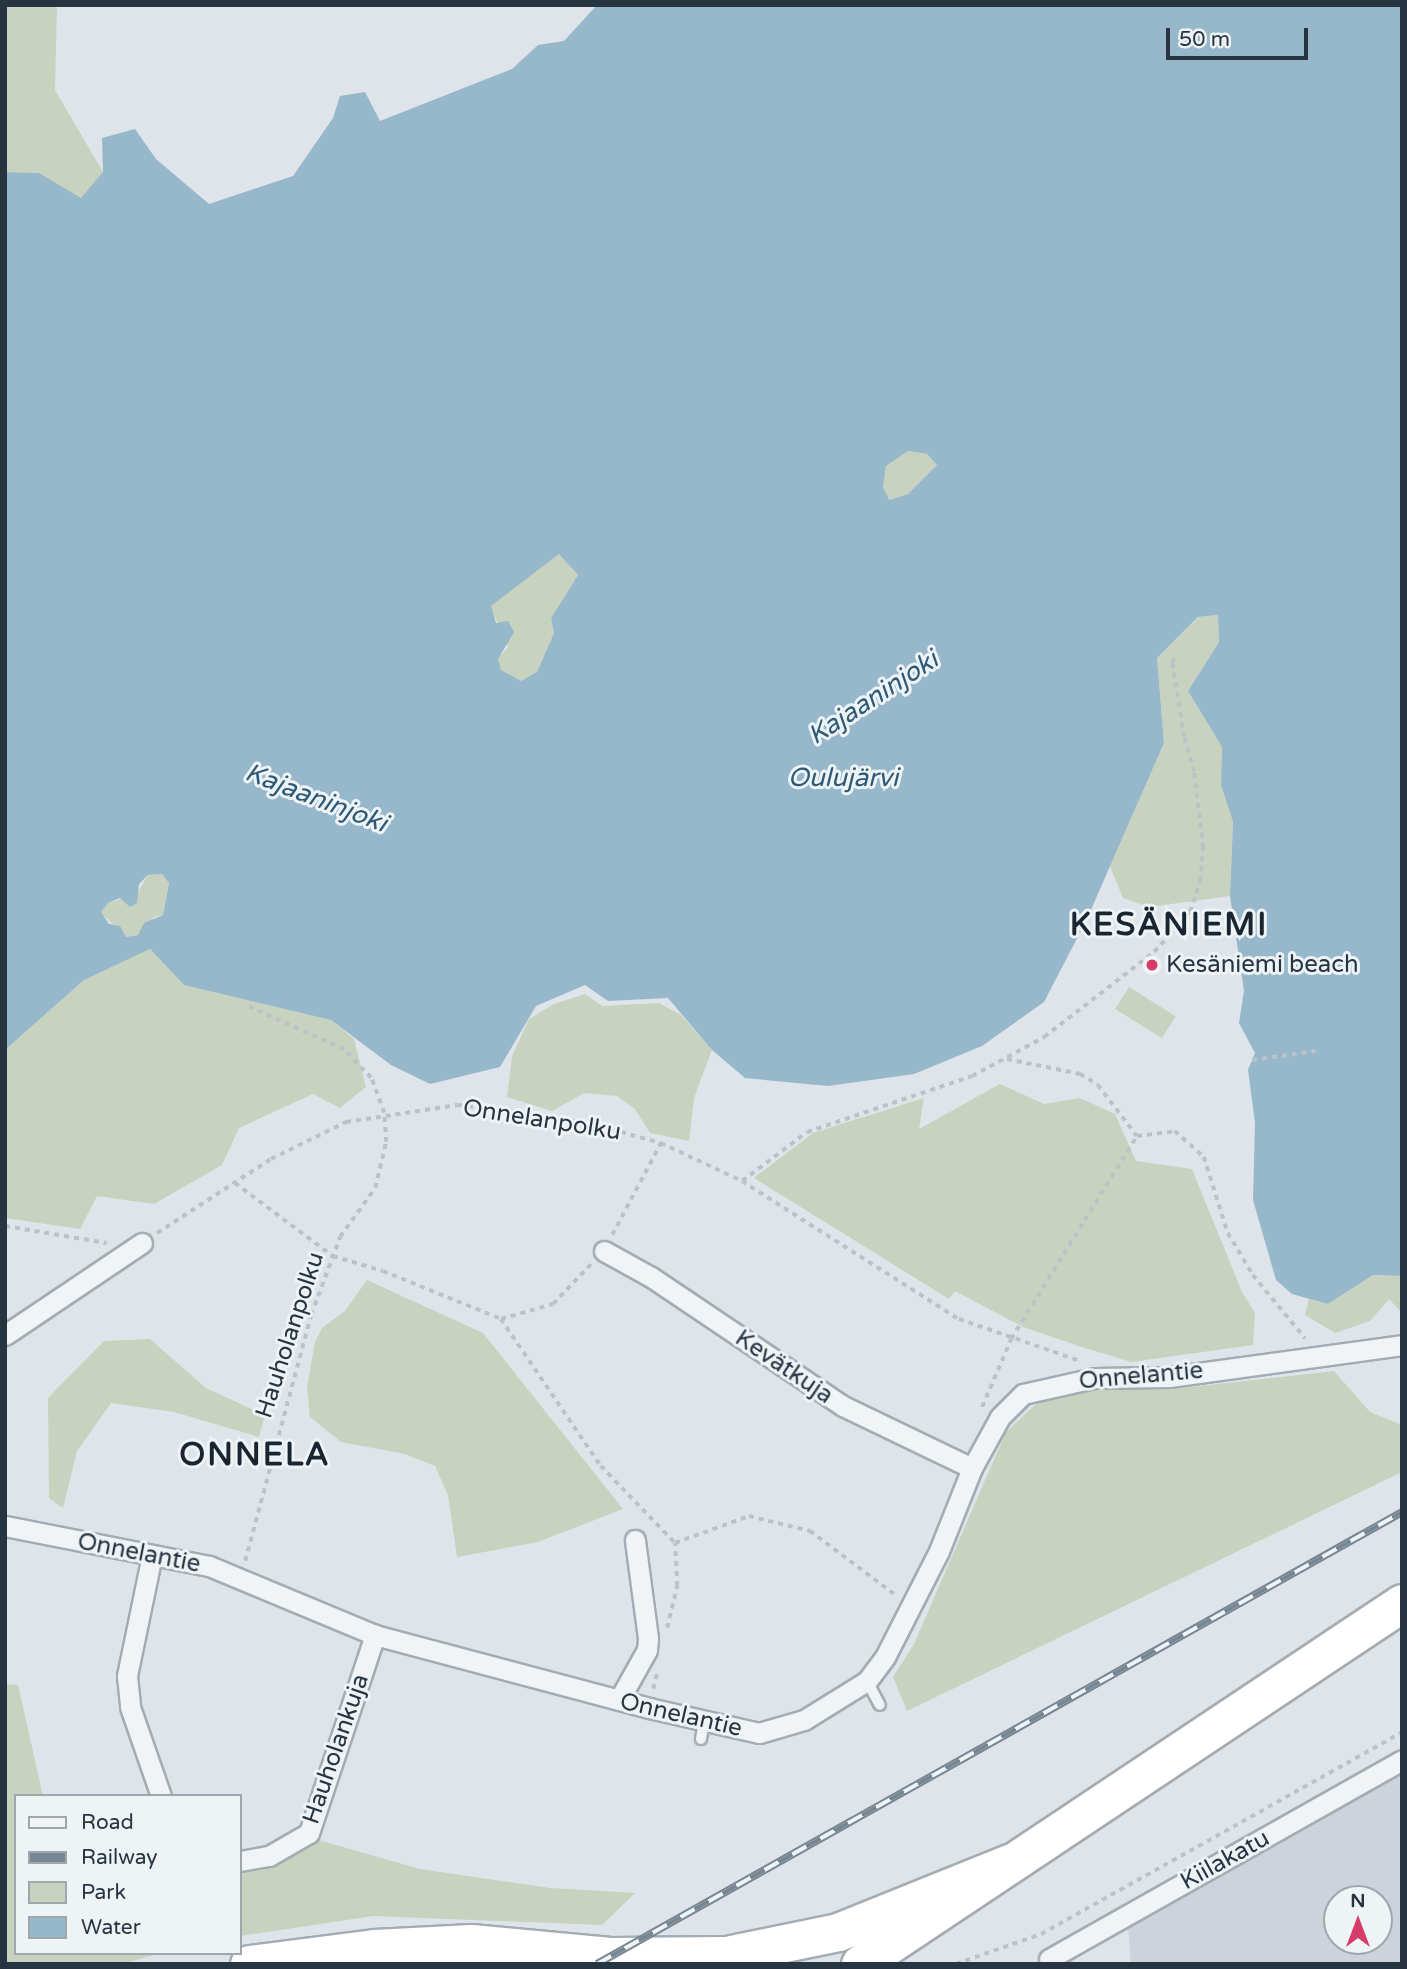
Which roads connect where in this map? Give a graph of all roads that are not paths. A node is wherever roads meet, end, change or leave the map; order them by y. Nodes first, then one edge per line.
1 (142, 1243) road end
2 (604, 1251) dead end
3 (5, 1335) edge
4 (1402, 1345) edge
5 (972, 1468) junction
6 (5, 1527) edge
7 (635, 1540) dead end
8 (152, 1555) junction
9 (1402, 1603) edge
10 (375, 1634) junction
11 (867, 1681) junction
12 (619, 1700) junction
13 (880, 1705) dead end
14 (1402, 1760) edge
15 (160, 1794) edge
16 (242, 1861) edge
17 (1009, 1863) junction
18 (1049, 1959) dead end
19 (249, 1964) edge
20 (860, 1964) edge

1 - 3 street
2 - 5 street, Kevätkuja
4 - 5 street, Onnelantie
5 - 11 street, Onnelantie
6 - 8 street, Onnelantie
7 - 12 street
8 - 10 street, Onnelantie
8 - 15 street
9 - 17 highway
10 - 12 street, Onnelantie
10 - 16 street, Hauholankuja
11 - 12 street, Onnelantie
11 - 13 lane
14 - 18 street, Kiilakatu
17 - 19 highway
17 - 20 highway

